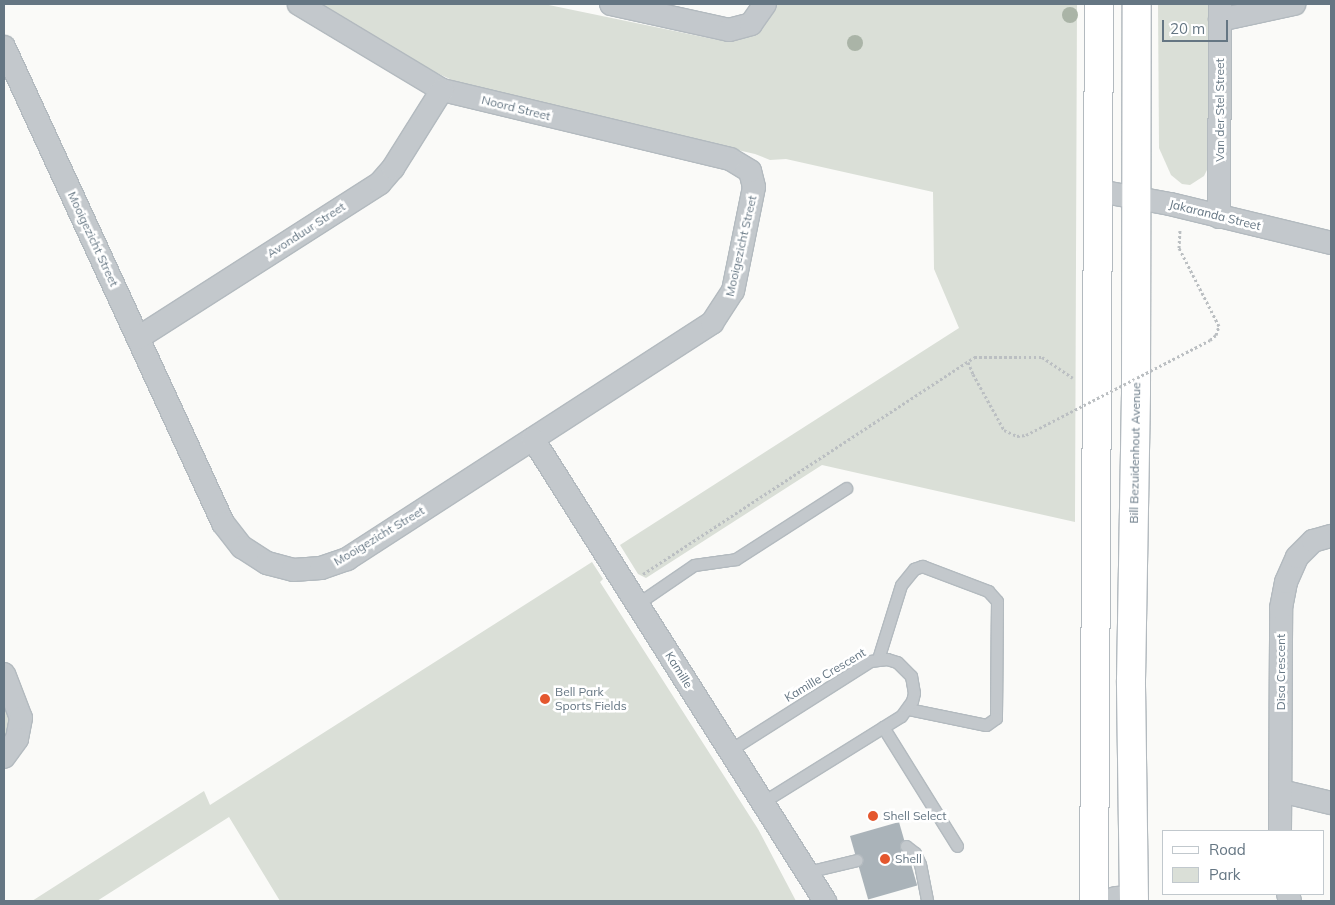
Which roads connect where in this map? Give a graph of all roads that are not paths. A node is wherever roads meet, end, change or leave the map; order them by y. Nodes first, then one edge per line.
1 (299, 4) edge
2 (611, 4) edge
3 (765, 4) edge
4 (1099, 4) edge
5 (1137, 4) edge
6 (1294, 4) edge
7 (1220, 12) edge
8 (4, 47) edge
9 (442, 90) junction
10 (750, 171) joint
11 (1099, 191) junction
12 (1136, 197) junction
13 (1219, 216) junction
14 (1331, 243) edge
15 (138, 338) junction
16 (533, 440) junction
17 (846, 488) dead end
18 (1331, 536) edge
19 (631, 595) junction
20 (878, 659) junction
21 (4, 674) edge
22 (908, 709) junction
23 (883, 727) junction
24 (730, 750) junction
25 (4, 757) edge
26 (1281, 792) junction
27 (763, 802) junction
28 (1331, 803) edge
29 (1280, 830) edge
30 (906, 846) dead end
31 (957, 846) dead end
32 (857, 860) dead end
33 (807, 872) junction
34 (825, 901) edge
35 (927, 901) edge
36 (1094, 901) edge
37 (1128, 901) edge

1 - 9 street, Noord Street
2 - 3 street
4 - 11 main road
5 - 12 main road, Bill Bezuidenhout Avenue
6 - 7 street
7 - 13 street, Van der Stel Street
8 - 15 street, Mooigezicht Street
9 - 10 street, Noord Street
9 - 15 street, Avonduur Street
10 - 16 street, Mooigezicht Street
11 - 12 street, Jakaranda Street
11 - 36 main road
12 - 13 street, Jakaranda Street
12 - 37 main road, Bill Bezuidenhout Avenue
13 - 14 street, Jakaranda Street
15 - 16 street, Mooigezicht Street
16 - 19 street, Kamille
17 - 19 lane
18 - 26 street, Disa Crescent
19 - 24 street, Kamille
20 - 22 lane, Kamille Crescent
20 - 22 lane
20 - 24 lane, Kamille Crescent
21 - 25 street
22 - 23 lane
23 - 27 lane
23 - 31 lane
24 - 27 street, Kamille
26 - 28 street
26 - 29 street, Disa Crescent
27 - 33 street, Kamille
30 - 35 lane
32 - 33 lane
33 - 34 street, Kamille

